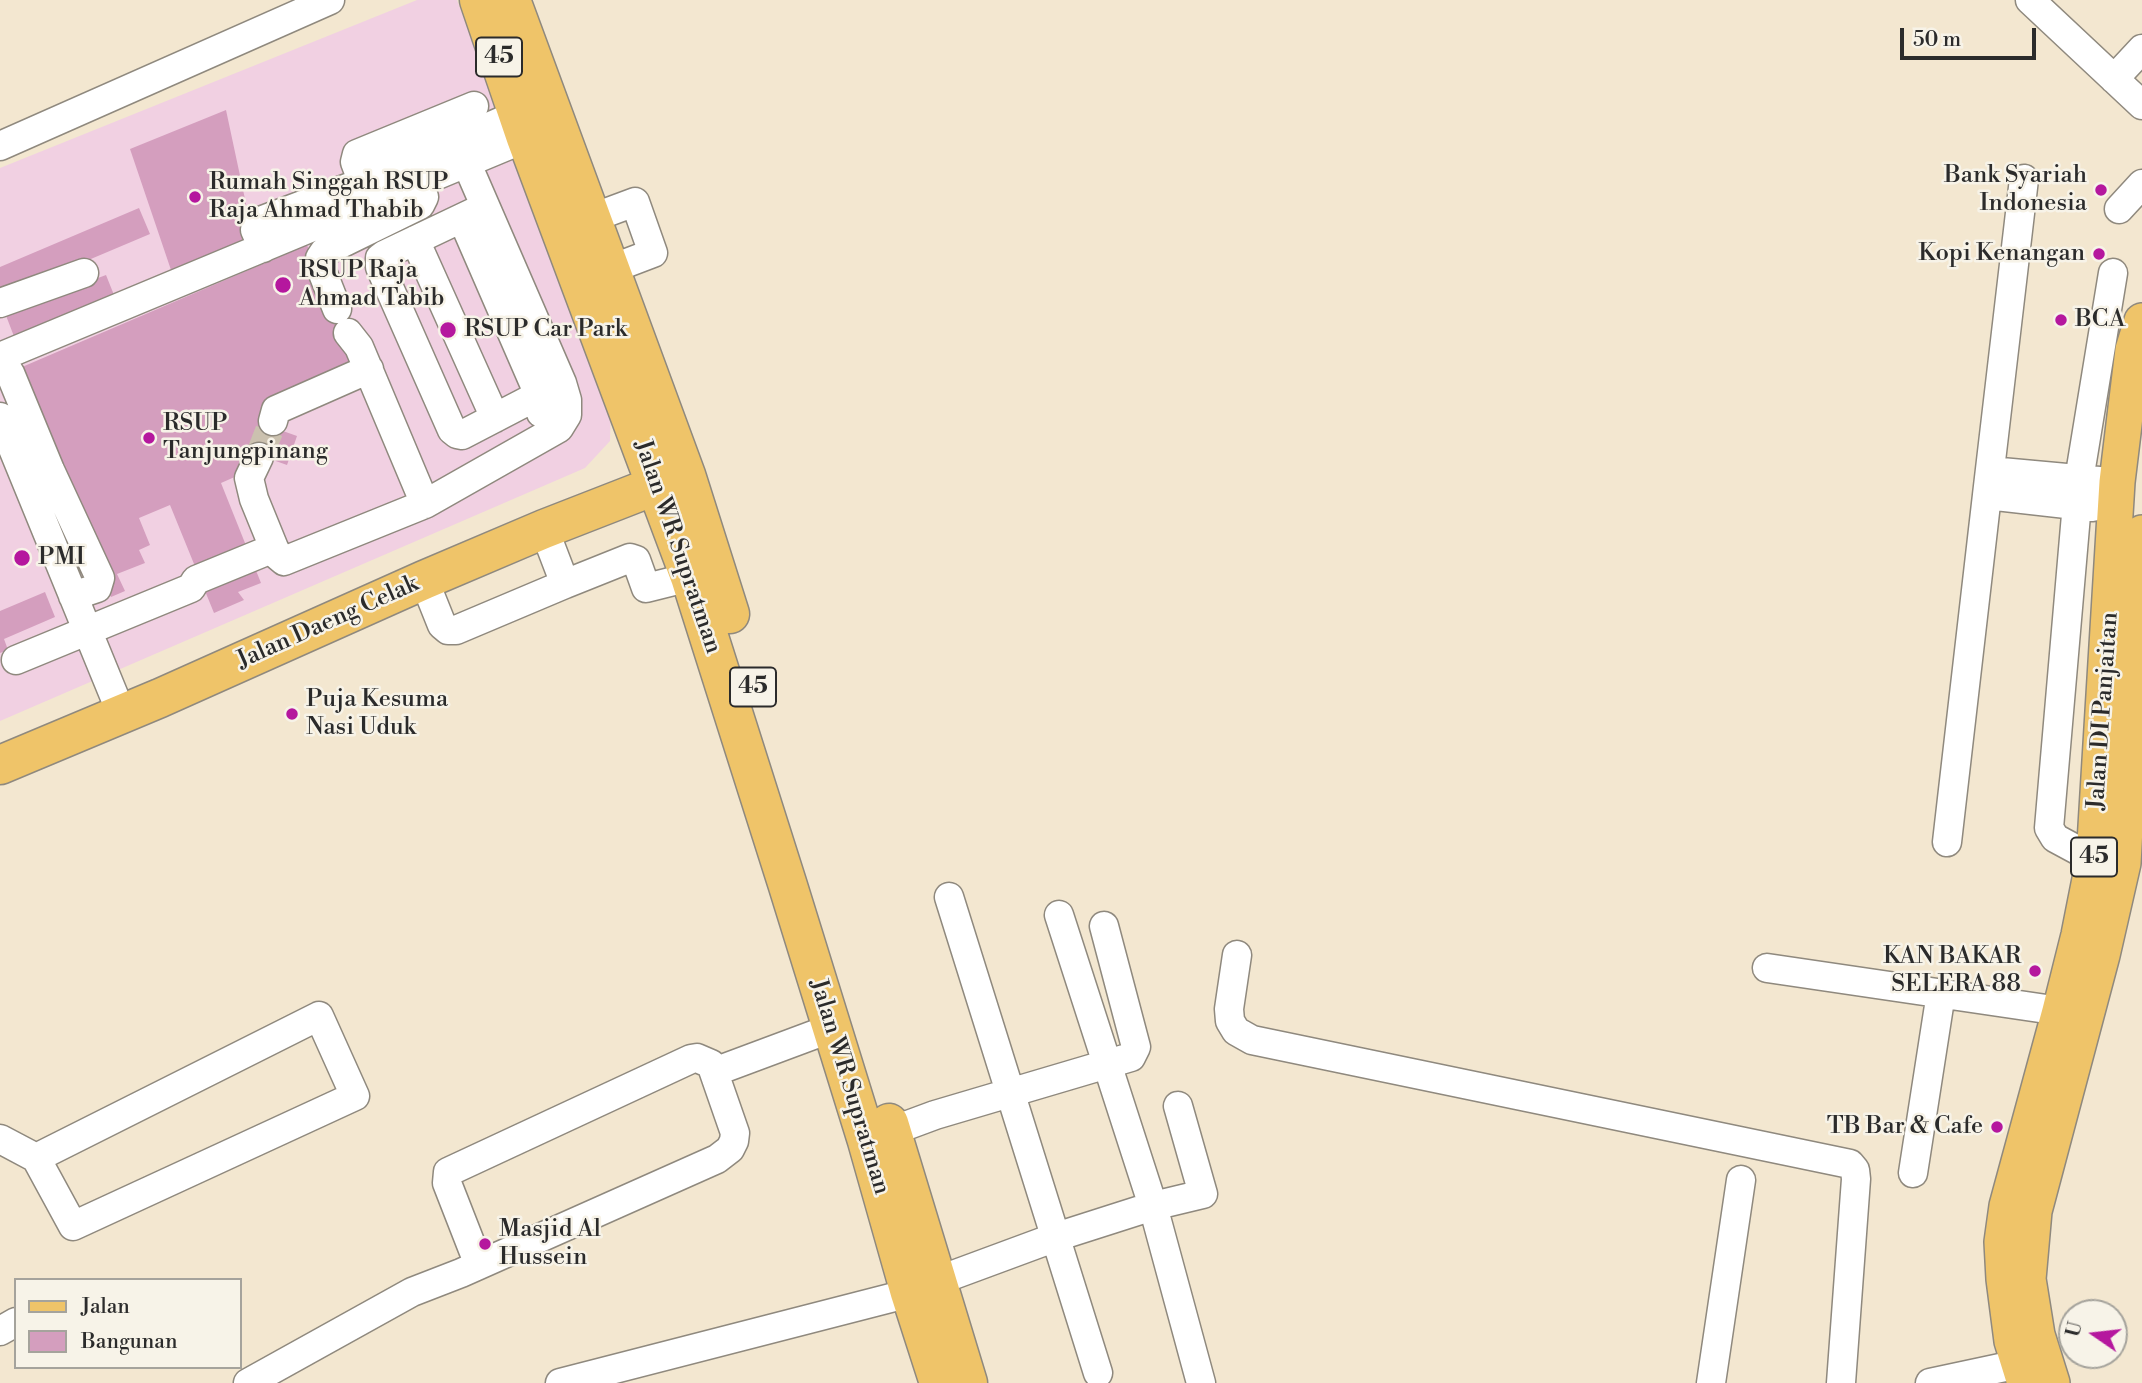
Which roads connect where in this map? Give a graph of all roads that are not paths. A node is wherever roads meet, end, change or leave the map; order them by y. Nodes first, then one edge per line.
1 (330, 0) edge
2 (479, 0) edge
3 (511, 0) edge
4 (2030, 0) edge
5 (2142, 49) edge
6 (2114, 79) junction
7 (2142, 105) edge
8 (474, 106) dead end
9 (522, 126) junction
10 (0, 146) edge
11 (461, 152) junction
12 (2024, 178) dead end
13 (418, 182) junction
14 (2142, 185) edge
15 (367, 191) junction
16 (2119, 209) dead end
17 (473, 213) junction
18 (415, 240) junction
19 (2113, 272) dead end
20 (84, 273) dead end
21 (0, 303) edge
22 (2142, 321) edge
23 (1, 349) edge
24 (369, 369) junction
25 (550, 389) junction
26 (0, 417) edge
27 (495, 418) junction
28 (273, 421) tunnel mouth
29 (259, 457) tunnel mouth
30 (38, 476) junction
31 (1989, 483) junction
32 (657, 485) junction
33 (2078, 493) junction
34 (421, 494) junction
35 (2117, 496) junction
36 (544, 529) junction
37 (2142, 533) edge
38 (274, 548) junction
39 (690, 577) junction
40 (424, 580) junction
41 (565, 584) junction
42 (2139, 620) edge
43 (89, 631) junction
44 (16, 660) dead end
45 (2127, 708) edge
46 (122, 715) junction
47 (0, 765) edge
48 (1947, 842) dead end
49 (2094, 859) junction
50 (949, 897) dead end
51 (1059, 915) dead end
52 (1104, 926) dead end
53 (1237, 955) dead end
54 (1768, 968) dead end
55 (1941, 993) junction
56 (2060, 1011) junction
57 (832, 1028) junction
58 (1109, 1063) junction
59 (714, 1072) junction
60 (1010, 1092) junction
61 (1178, 1106) dead end
62 (879, 1137) junction
63 (0, 1139) edge
64 (36, 1158) junction
65 (1913, 1173) dead end
66 (1741, 1180) dead end
67 (1153, 1206) junction
68 (1056, 1237) junction
69 (479, 1265) junction
70 (923, 1287) junction
71 (1098, 1373) dead end
72 (2022, 1374) edge
73 (248, 1383) edge
74 (560, 1383) edge
75 (939, 1383) edge
76 (968, 1383) edge
77 (1200, 1383) edge
78 (1711, 1383) edge
79 (1841, 1383) edge
80 (1930, 1383) edge
81 (2052, 1383) edge

1 - 10 street
2 - 9 highway, Jalan WR Supratman / 45
3 - 62 highway, Jalan WR Supratman / 45
4 - 6 street
5 - 6 street
6 - 7 street
8 - 15 street
9 - 11 street
9 - 32 highway, Jalan WR Supratman / 45
11 - 13 street
11 - 15 street
11 - 17 street
12 - 31 street
13 - 15 street
13 - 24 street
14 - 16 street
15 - 23 street
17 - 18 street
17 - 25 street
18 - 27 street
18 - 27 street
19 - 33 street
20 - 21 street
22 - 35 main road, Jalan DI Panjaitan / 45
23 - 30 street
24 - 28 street
24 - 34 street
25 - 27 street
25 - 34 street
26 - 30 street
29 - 38 street
30 - 43 street
31 - 33 street
31 - 48 street
32 - 36 highway, Jalan Daeng Celak
32 - 39 highway, Jalan WR Supratman / 45
33 - 35 street
33 - 49 street
34 - 38 street
35 - 45 main road, Jalan DI Panjaitan / 45
36 - 40 highway, Jalan Daeng Celak
36 - 41 street
37 - 42 main road, Jalan DI Panjaitan / 45
38 - 43 street
39 - 41 street
39 - 57 highway, Jalan WR Supratman / 45
40 - 41 street
40 - 46 highway, Jalan Daeng Celak
42 - 45 main road, Jalan DI Panjaitan / 45
43 - 44 street
43 - 46 street
45 - 49 main road, Jalan DI Panjaitan / 45
45 - 81 main road, Jalan DI Panjaitan / 45
46 - 47 highway, Jalan Daeng Celak
49 - 56 main road, Jalan DI Panjaitan / 45
50 - 60 street
51 - 58 street
52 - 58 street
53 - 79 street
54 - 55 street
55 - 56 street
55 - 65 street
56 - 72 main road, Jalan DI Panjaitan / 45
57 - 59 street
57 - 62 highway, Jalan WR Supratman / 45
58 - 60 street
58 - 67 street
59 - 69 street
59 - 69 street
60 - 62 street
60 - 68 street
61 - 67 street
62 - 70 highway, Jalan WR Supratman / 45
63 - 64 street
64 - 64 street
66 - 78 street
67 - 68 street
67 - 77 street
68 - 70 street
68 - 71 street
69 - 73 street
70 - 74 street
70 - 75 highway, Jalan WR Supratman / 45
70 - 76 highway, Jalan WR Supratman / 45
72 - 80 street

